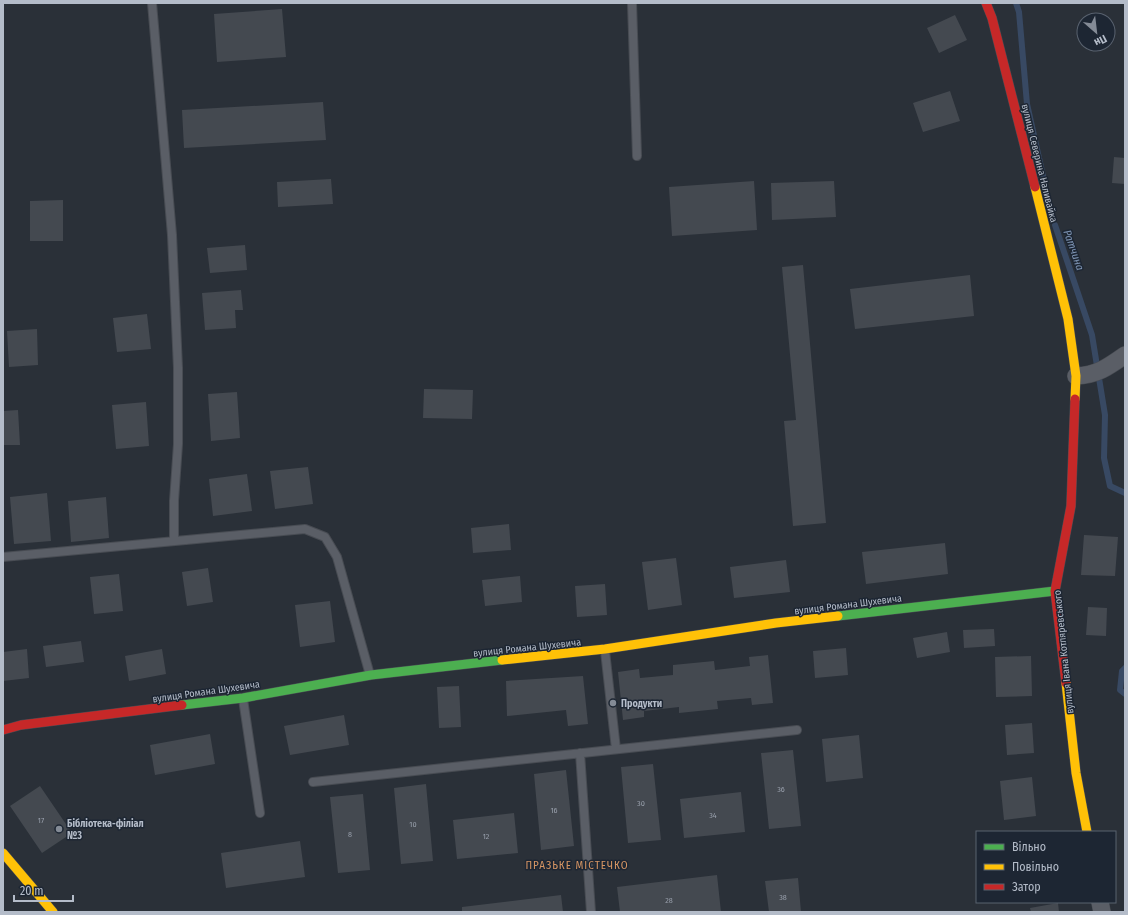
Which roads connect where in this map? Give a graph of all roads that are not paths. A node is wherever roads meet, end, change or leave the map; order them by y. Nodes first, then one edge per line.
1 (152, 3) edge
2 (632, 3) edge
3 (986, 3) edge
4 (637, 156) dead end
5 (1125, 355) edge
6 (1083, 375) junction
7 (174, 540) junction
8 (3, 557) edge
9 (1055, 591) junction
10 (605, 649) junction
11 (371, 675) junction
12 (243, 698) junction
13 (3, 730) edge
14 (797, 730) dead end
15 (616, 749) junction
16 (580, 753) junction
17 (313, 782) dead end
18 (260, 813) dead end
19 (1087, 831) edge
20 (3, 853) edge
21 (53, 912) edge
22 (591, 912) edge

1 - 7 lane
2 - 4 lane
3 - 6 street, вулиця Северина Наливайка
5 - 6 street
6 - 9 street, вулиця Івана Котляревського
7 - 8 lane
7 - 11 lane
9 - 10 street, вулиця Романа Шухевича
9 - 19 street, вулиця Івана Котляревського
10 - 11 street, вулиця Романа Шухевича
10 - 15 lane
11 - 12 street, вулиця Романа Шухевича
12 - 13 street, вулиця Романа Шухевича
12 - 18 lane
14 - 15 lane
15 - 16 lane
16 - 17 lane
16 - 22 lane
20 - 21 street

